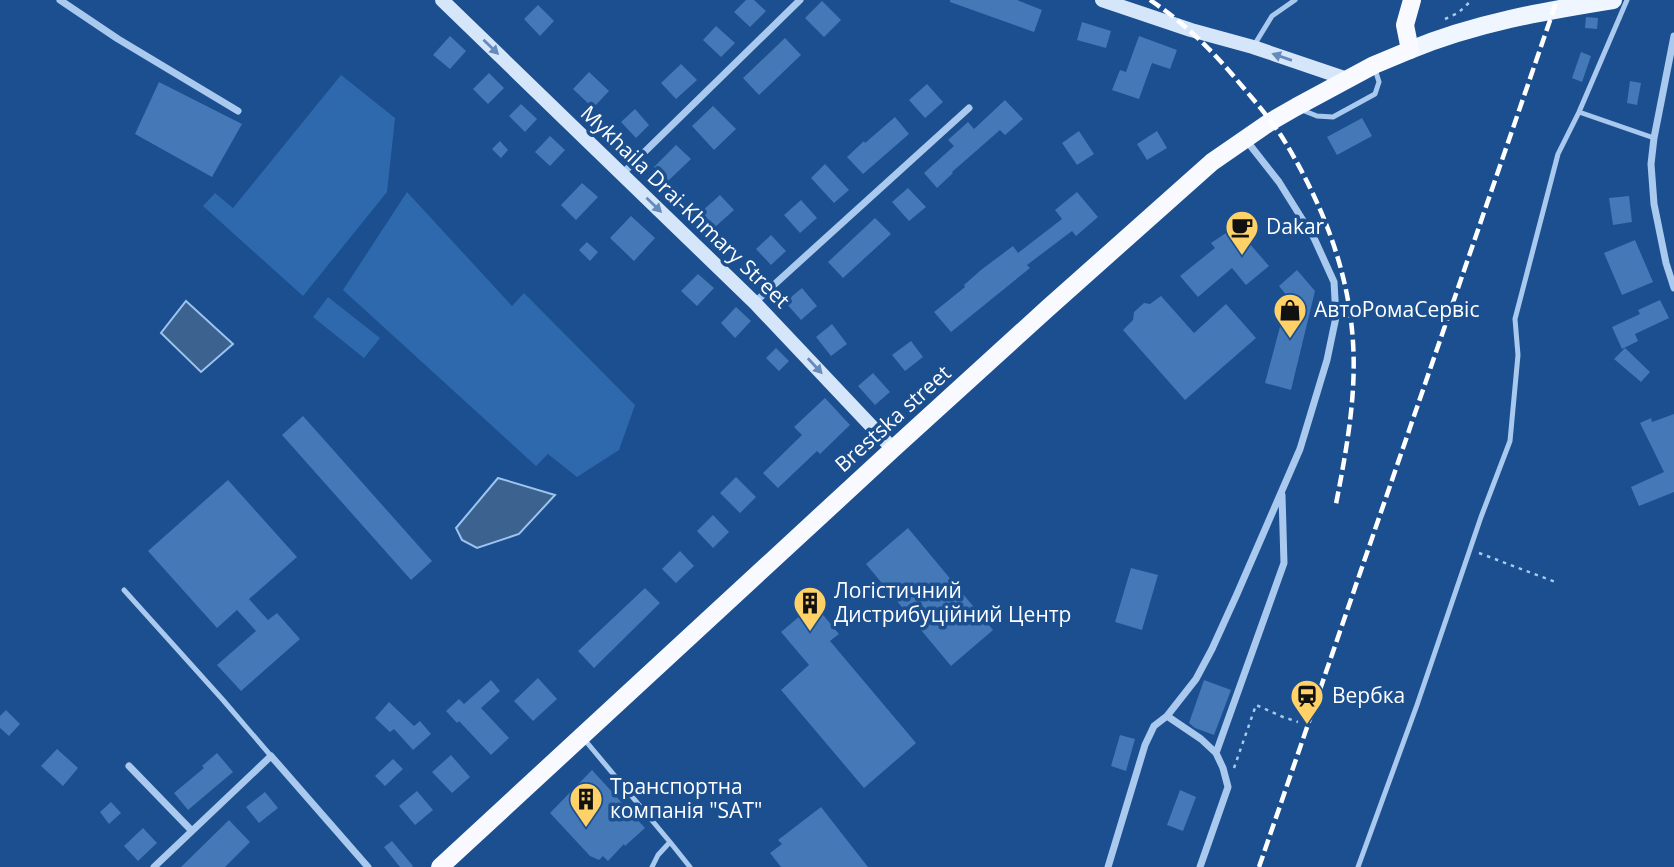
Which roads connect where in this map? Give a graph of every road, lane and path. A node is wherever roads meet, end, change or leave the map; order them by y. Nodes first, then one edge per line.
1 (61, 0) edge
2 (442, 0) edge
3 (800, 0) edge
4 (1102, 0) edge
5 (1295, 0) edge
6 (1412, 0) edge
7 (1472, 0) edge
8 (1613, 0) edge
9 (1627, 0) edge
10 (1446, 19) dead end
11 (1674, 36) edge
12 (1253, 47) junction
13 (1410, 50) junction
14 (1374, 65) junction
15 (1347, 79) junction
16 (1296, 107) junction
17 (969, 108) dead end
18 (238, 111) dead end
19 (1579, 112) junction
20 (1654, 138) junction
21 (1245, 139) junction
22 (622, 174) junction
23 (1674, 288) edge
24 (755, 303) junction
25 (893, 449) junction
26 (1282, 491) junction
27 (1470, 550) junction
28 (1558, 583) dead end
29 (124, 590) dead end
30 (1167, 716) junction
31 (1298, 722) dead end
32 (582, 736) junction
33 (1216, 752) junction
34 (271, 756) junction
35 (129, 766) dead end
36 (1228, 787) junction
37 (192, 831) junction
38 (670, 842) junction
39 (154, 867) edge
40 (368, 867) edge
41 (440, 867) edge
42 (652, 867) edge
43 (690, 867) edge
44 (1108, 867) edge
45 (1200, 867) edge
46 (1358, 867) edge

1 - 18 street
2 -> 22 main road, Mykhaila Drai-Khmary Street
3 - 22 street
4 - 12 main road
5 - 12 lane
6 - 13 highway
7 - 10 path
8 - 13 main road
9 - 19 lane
11 - 20 street
15 -> 12 main road
13 - 14 highway, Brestska street
14 - 15 highway, Brestska street
14 - 16 lane
15 - 16 highway, Brestska street
16 - 21 highway, Brestska street
17 - 24 street
19 - 20 lane
19 - 27 lane
20 - 23 street
21 - 25 highway, Brestska street
21 - 26 street
22 -> 24 main road, Mykhaila Drai-Khmary Street
24 -> 25 main road, Mykhaila Drai-Khmary Street
25 - 32 highway, Brestska street
26 - 30 street
26 - 33 street
27 - 28 path
27 - 46 lane
29 - 34 lane
30 - 33 street
30 - 44 street
31 - 36 path
32 - 38 lane
32 - 41 highway, Brestska street
33 - 36 street
34 - 37 street
34 - 40 street
35 - 37 street
36 - 45 street
37 - 39 street
38 - 42 lane
38 - 43 lane

